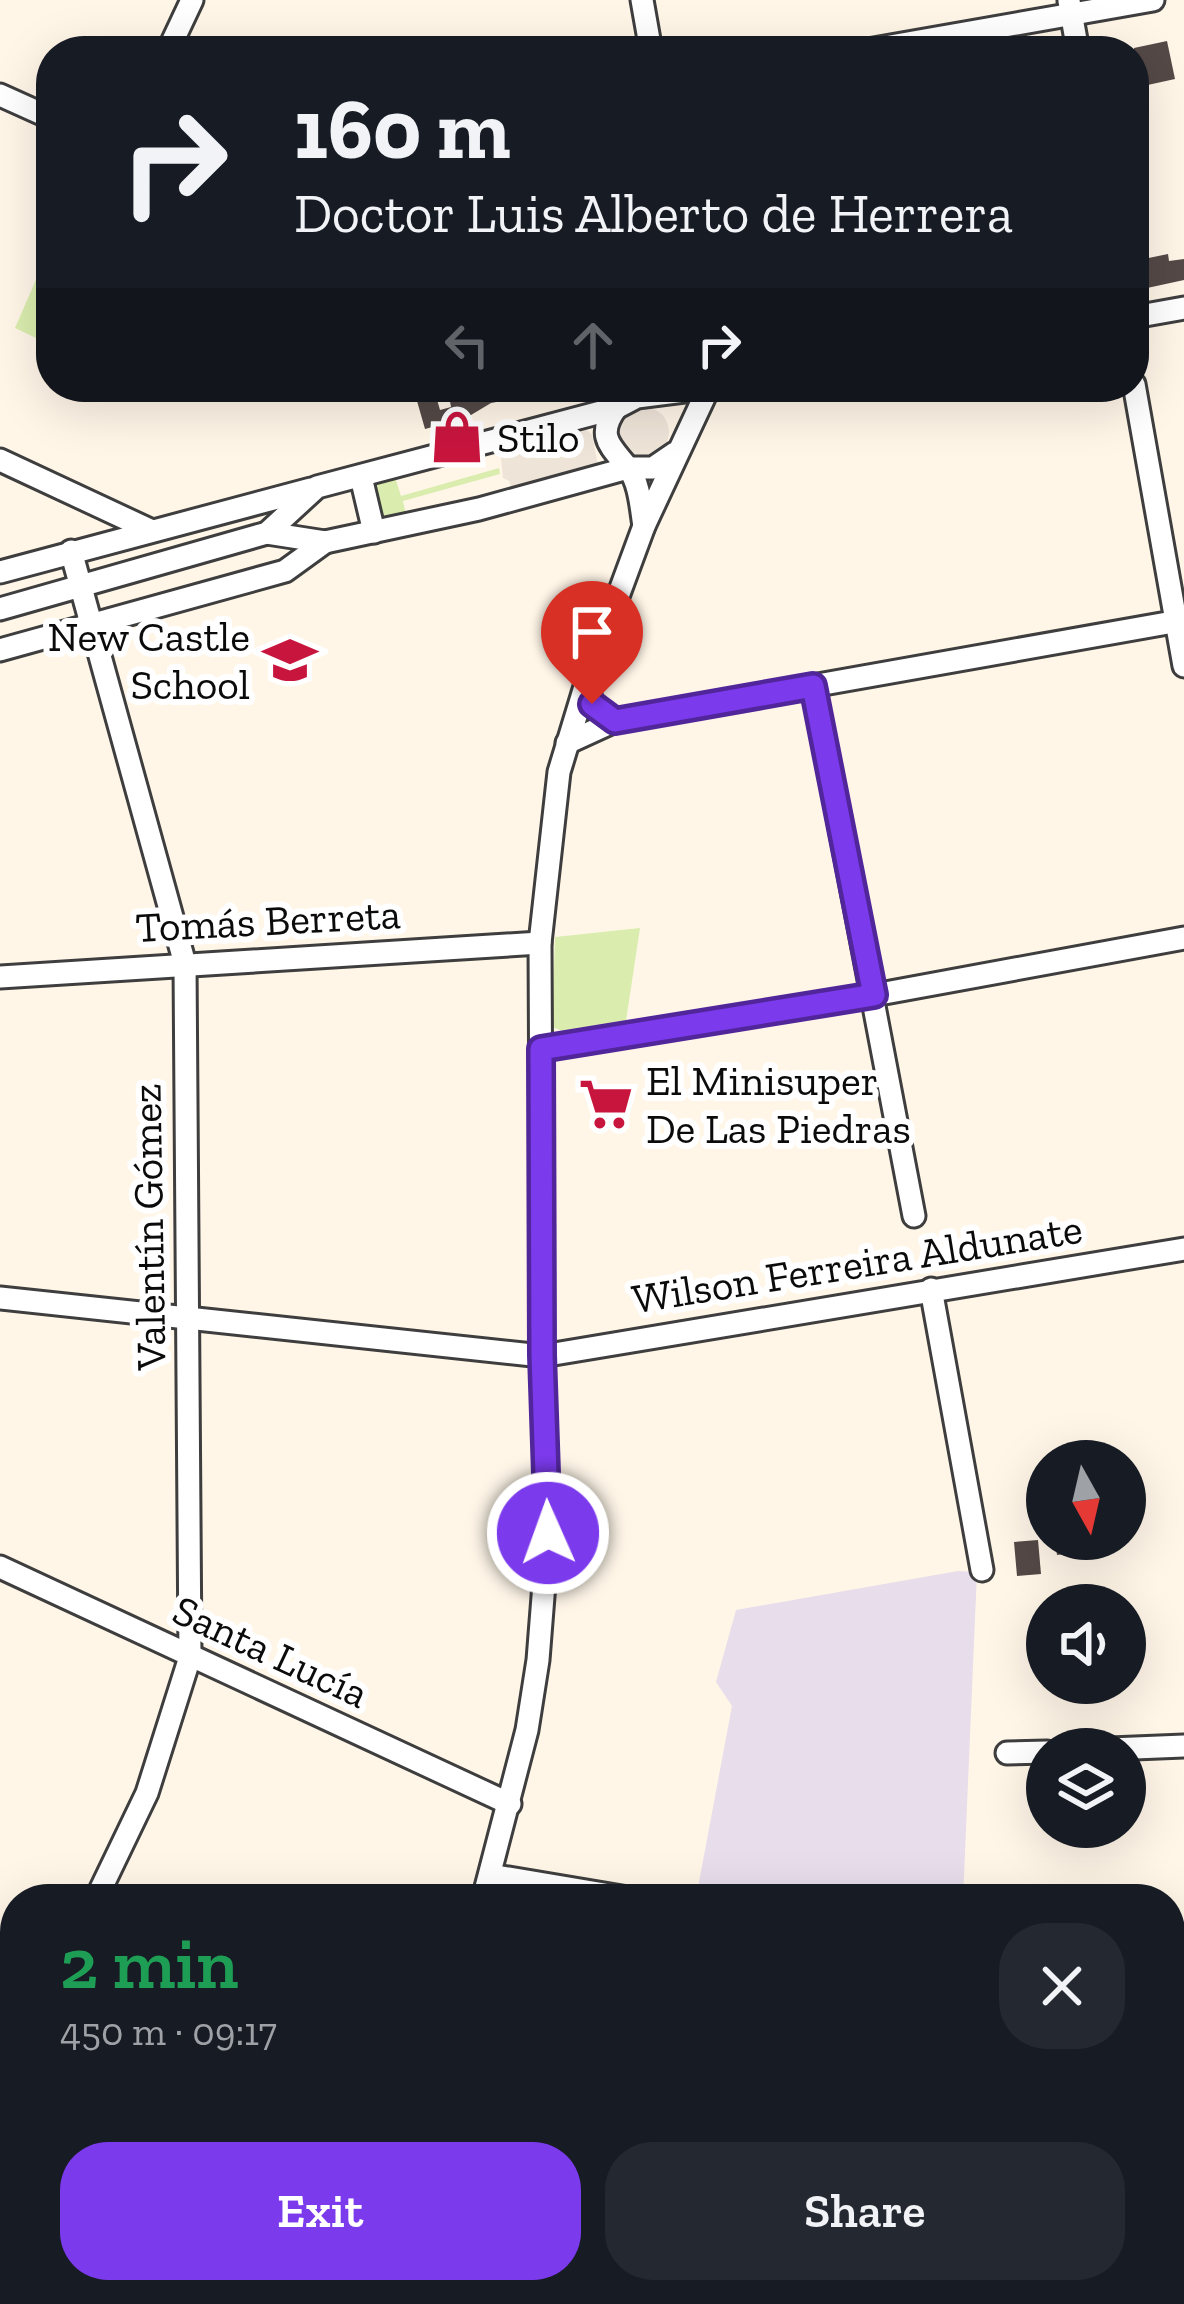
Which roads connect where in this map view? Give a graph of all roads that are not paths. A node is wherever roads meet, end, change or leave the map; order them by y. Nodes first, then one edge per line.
1 (192, 0) edge
2 (642, 0) edge
3 (1153, 0) edge
4 (1070, 7) edge
5 (175, 36) edge
6 (648, 36) edge
7 (933, 36) edge
8 (0, 95) edge
9 (36, 111) edge
10 (1184, 308) edge
11 (1149, 314) edge
12 (612, 402) edge
13 (623, 402) edge
14 (665, 402) edge
15 (703, 402) edge
16 (1137, 402) edge
17 (616, 408) junction
18 (681, 442) junction
19 (0, 460) edge
20 (628, 468) junction
21 (361, 477) junction
22 (317, 488) junction
23 (644, 526) junction
24 (150, 530) junction
25 (374, 532) junction
26 (268, 533) junction
27 (325, 542) junction
28 (71, 551) junction
29 (0, 572) edge
30 (80, 586) junction
31 (0, 609) edge
32 (1180, 621) edge
33 (92, 625) junction
34 (0, 650) edge
35 (1184, 666) edge
36 (586, 680) junction
37 (813, 686) junction
38 (615, 721) junction
39 (567, 743) junction
40 (1184, 938) edge
41 (540, 943) junction
42 (184, 964) junction
43 (0, 976) edge
44 (874, 995) junction
45 (541, 1049) junction
46 (914, 1216) dead end
47 (1184, 1249) edge
48 (932, 1289) junction
49 (0, 1298) edge
50 (188, 1320) junction
51 (542, 1355) junction
52 (0, 1568) edge
53 (982, 1570) dead end
54 (190, 1657) junction
55 (1184, 1746) edge
56 (1146, 1748) edge
57 (1026, 1753) edge
58 (1007, 1754) dead end
59 (510, 1804) junction
60 (490, 1875) junction
61 (103, 1884) edge
62 (487, 1884) edge
63 (544, 1884) edge

1 - 5 street
2 - 6 street
3 - 4 street
4 - 7 street
8 - 9 street
10 - 11 street
12 - 17 street
13 - 17 street
14 - 18 street
15 - 18 street
16 - 32 street
17 - 20 street
17 - 21 street
18 - 20 street
18 - 23 street
19 - 24 street
20 - 23 street
20 - 25 street
21 - 22 street
21 - 25 street
22 - 24 street
22 - 26 street
23 - 36 street
24 - 28 street
25 - 27 street
26 - 27 street
26 - 30 street
27 - 33 street
28 - 29 street
28 - 30 street, Valentín Gómez
30 - 31 street
30 - 33 street, Valentín Gómez
32 - 35 street
32 - 37 street
33 - 34 street
33 - 42 street, Valentín Gómez
36 - 38 street
36 - 39 street
37 - 38 street
37 - 44 street
38 - 39 street
39 - 41 street
40 - 44 street
41 - 42 street, Tomás Berreta
41 - 45 street
42 - 43 street, Tomás Berreta
42 - 50 street, Valentín Gómez
44 - 45 street
44 - 46 street
45 - 51 street
47 - 48 street, Wilson Ferreira Aldunate
48 - 51 street, Wilson Ferreira Aldunate
48 - 53 street
49 - 50 street, Wilson Ferreira Aldunate
50 - 51 street, Wilson Ferreira Aldunate
50 - 54 street, Valentín Gómez
51 - 59 street
52 - 54 street, Santa Lucía
54 - 59 street, Santa Lucía
54 - 61 street, Valentín Gómez
55 - 56 street
57 - 58 street
59 - 60 street
60 - 62 street
60 - 63 street

